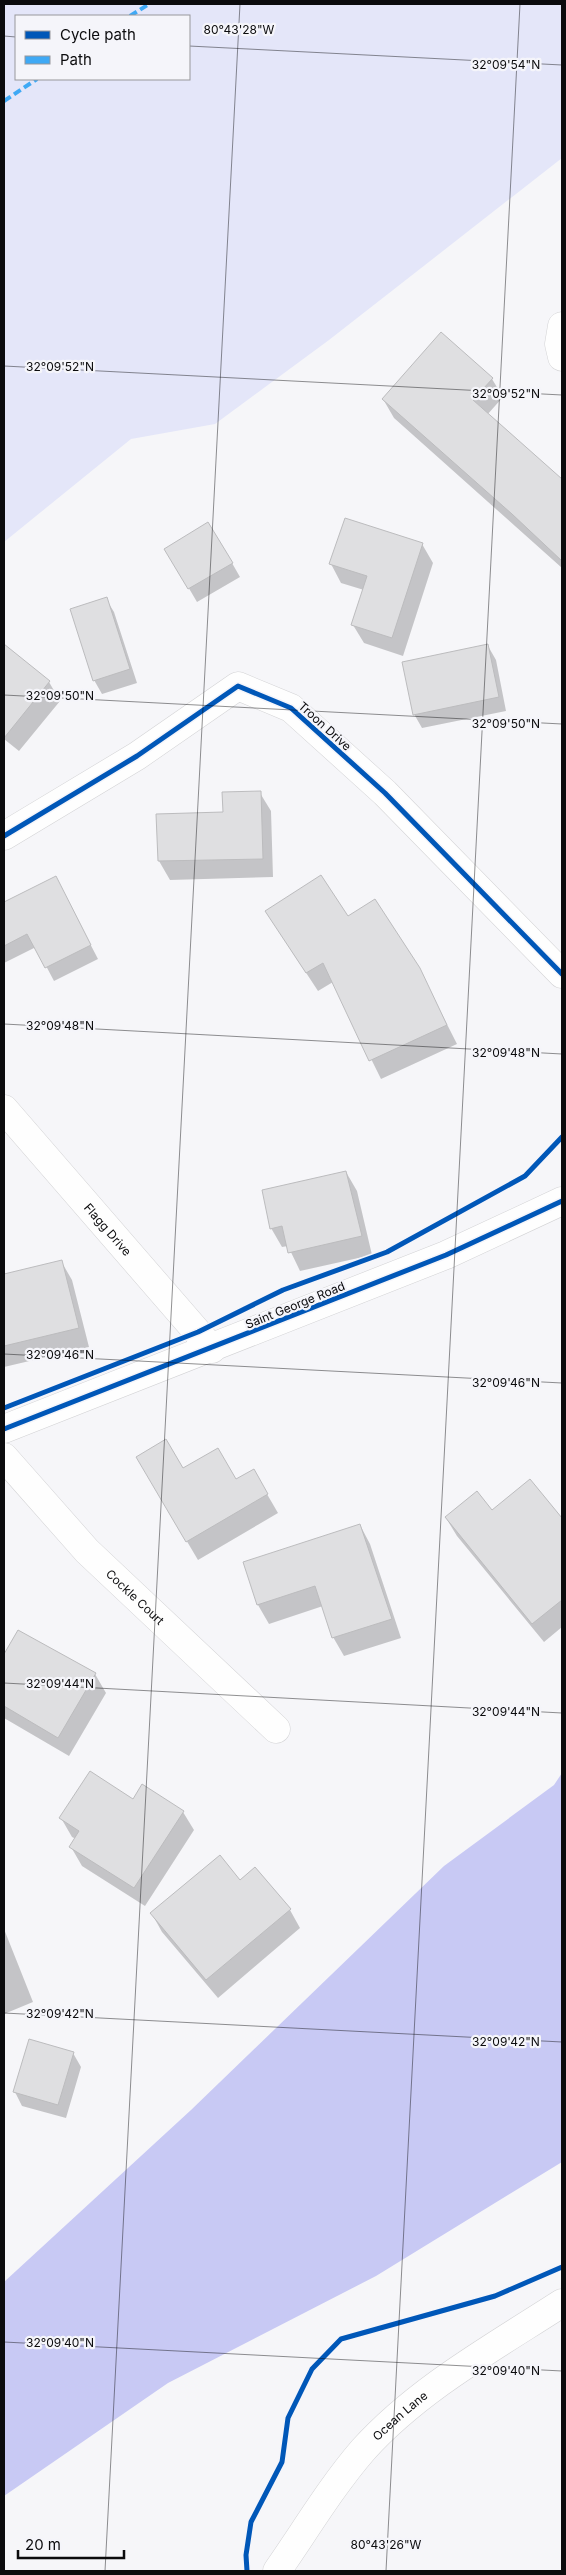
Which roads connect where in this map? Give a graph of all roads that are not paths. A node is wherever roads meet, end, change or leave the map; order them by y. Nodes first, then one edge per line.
1 (562, 326) edge
2 (562, 357) edge
3 (4, 836) edge
4 (562, 974) edge
5 (4, 1109) edge
6 (562, 1201) edge
7 (212, 1349) junction
8 (4, 1429) edge
9 (4, 1457) edge
10 (276, 1728) dead end
11 (562, 2303) edge
12 (277, 2571) edge

1 - 2 street
3 - 4 street, Troon Drive
5 - 7 street, Flagg Drive
6 - 7 street, Saint George Road
7 - 8 street, Saint George Road
9 - 10 street, Cockle Court
11 - 12 street, Ocean Lane

